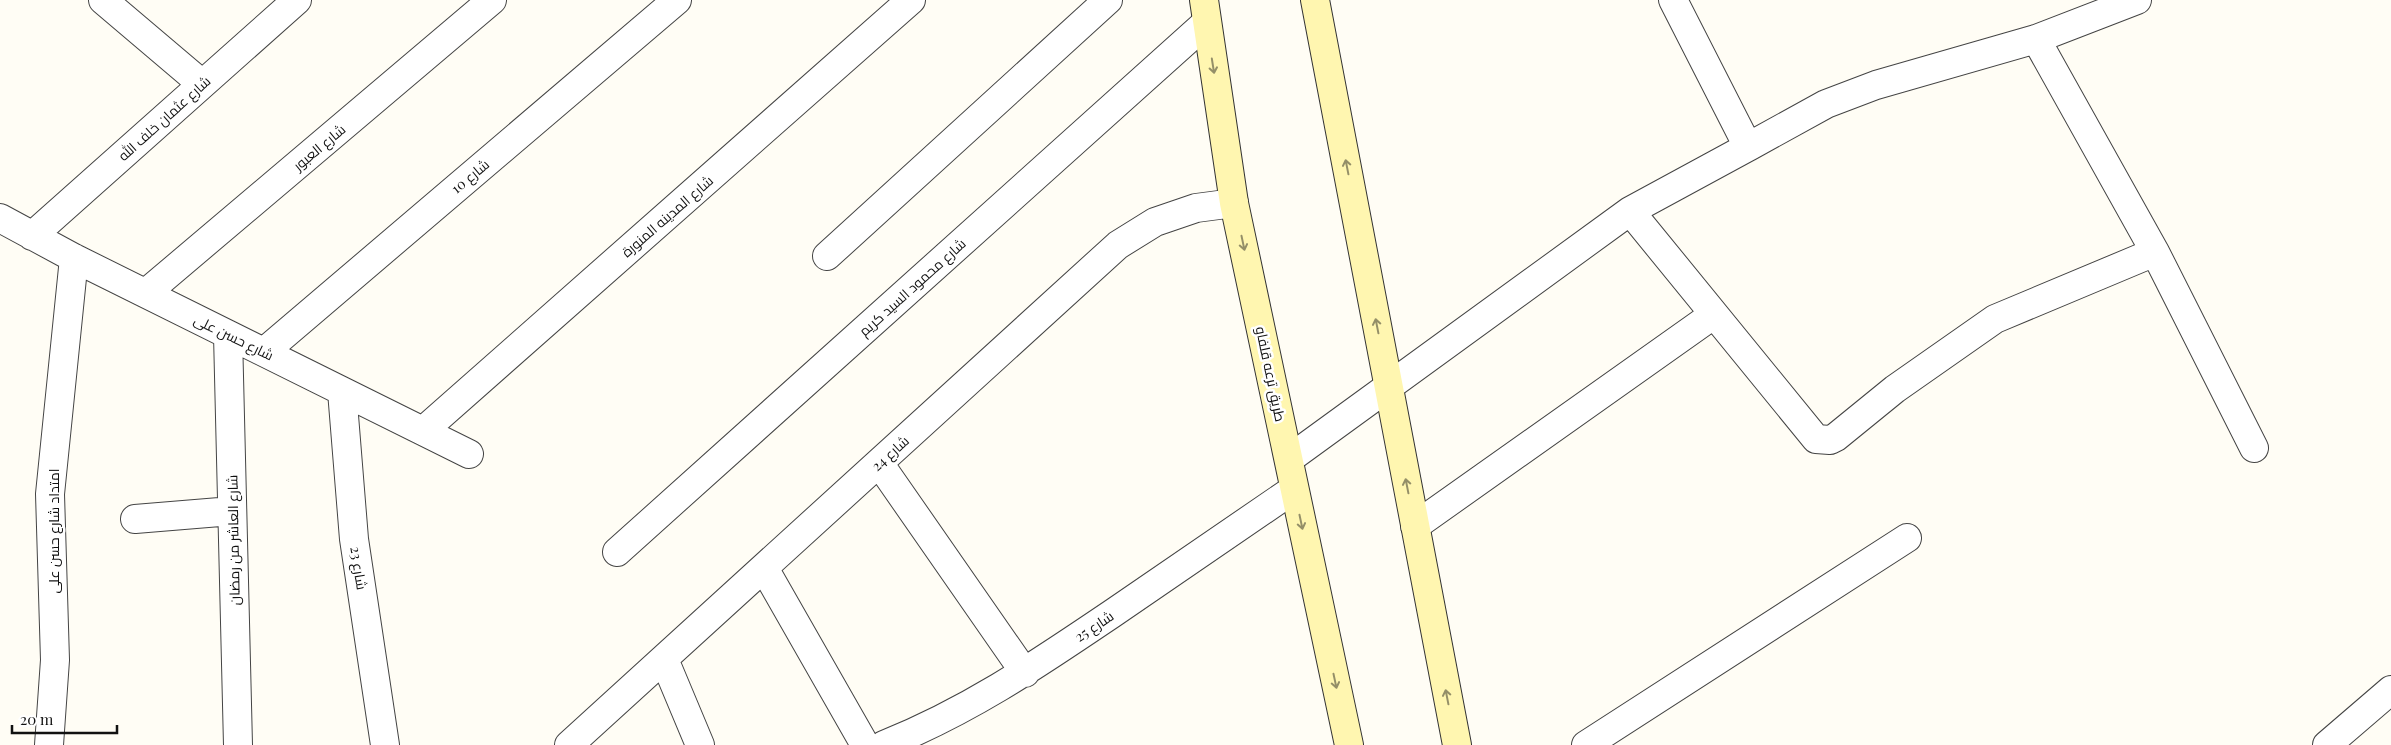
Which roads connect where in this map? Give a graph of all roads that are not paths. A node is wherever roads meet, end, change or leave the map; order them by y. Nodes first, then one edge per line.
1 (103, 0) edge
2 (297, 0) edge
3 (492, 0) edge
4 (677, 0) edge
5 (911, 0) edge
6 (1108, 0) edge
7 (1315, 0) edge
8 (1673, 0) edge
9 (2137, 0) edge
10 (1205, 11) edge
11 (2036, 39) junction
12 (202, 84) junction
13 (1748, 147) junction
14 (1234, 204) junction
15 (1630, 211) junction
16 (0, 218) edge
17 (32, 236) junction
18 (2155, 252) junction
19 (827, 256) dead end
20 (74, 258) junction
21 (146, 293) junction
22 (1713, 315) junction
23 (228, 335) junction
24 (264, 352) junction
25 (1388, 386) junction
26 (342, 391) junction
27 (423, 431) junction
28 (2254, 448) dead end
29 (469, 454) dead end
30 (1289, 459) junction
31 (879, 463) junction
32 (1294, 489) junction
33 (232, 511) junction
34 (135, 519) dead end
35 (1415, 526) junction
36 (1907, 538) dead end
37 (617, 552) dead end
38 (764, 568) junction
39 (664, 660) junction
40 (1025, 673) junction
41 (2391, 690) edge
42 (49, 745) edge
43 (238, 745) edge
44 (386, 745) edge
45 (569, 745) edge
46 (700, 745) edge
47 (865, 745) edge
48 (884, 745) edge
49 (1349, 745) edge
50 (1457, 745) edge
51 (1586, 745) edge
52 (2327, 745) edge

1 - 12 street
2 - 12 street, شارع عثمان خلف الله
3 - 21 street, شارع العبور
4 - 24 street, شارع 10
5 - 27 street, شارع المدينه المنورة
6 - 19 street
25 -> 7 street
8 - 13 street
9 - 11 street
10 -> 14 street, طريق ترعه قلفاو
10 - 37 street, شارع محمود السيد كريم
11 - 13 street
11 - 18 street
12 - 17 street, شارع عثمان خلف الله
13 - 15 street
14 -> 30 street, طريق ترعه قلفاو
14 - 31 street, شارع 24
15 - 22 street
15 - 25 street
16 - 17 street, شارع حسن على
17 - 20 street, شارع حسن على
18 - 22 street
18 - 28 street
20 - 21 street, شارع حسن على
20 - 42 street, امتداد شارع حسن على
21 - 23 street, شارع حسن على
22 - 35 street
23 - 24 street, شارع حسن على
23 - 33 street, شارع العاشر من رمضان
24 - 26 street, شارع حسن على
25 - 30 street
35 -> 25 street
26 - 27 street, شارع حسن على
26 - 44 street, شارع 23
27 - 29 street, شارع حسن على
30 - 32 street, طريق ترعه قلفاو
31 - 38 street, شارع 24
31 - 40 street
32 - 40 street, شارع 25
32 -> 49 street, طريق ترعه قلفاو
33 - 34 street
33 - 43 street, شارع العاشر من رمضان
50 -> 35 street
36 - 51 street
38 - 39 street, شارع 24
38 - 47 street
39 - 45 street, شارع 24
39 - 46 street
40 - 48 street, شارع 25
41 - 52 street

